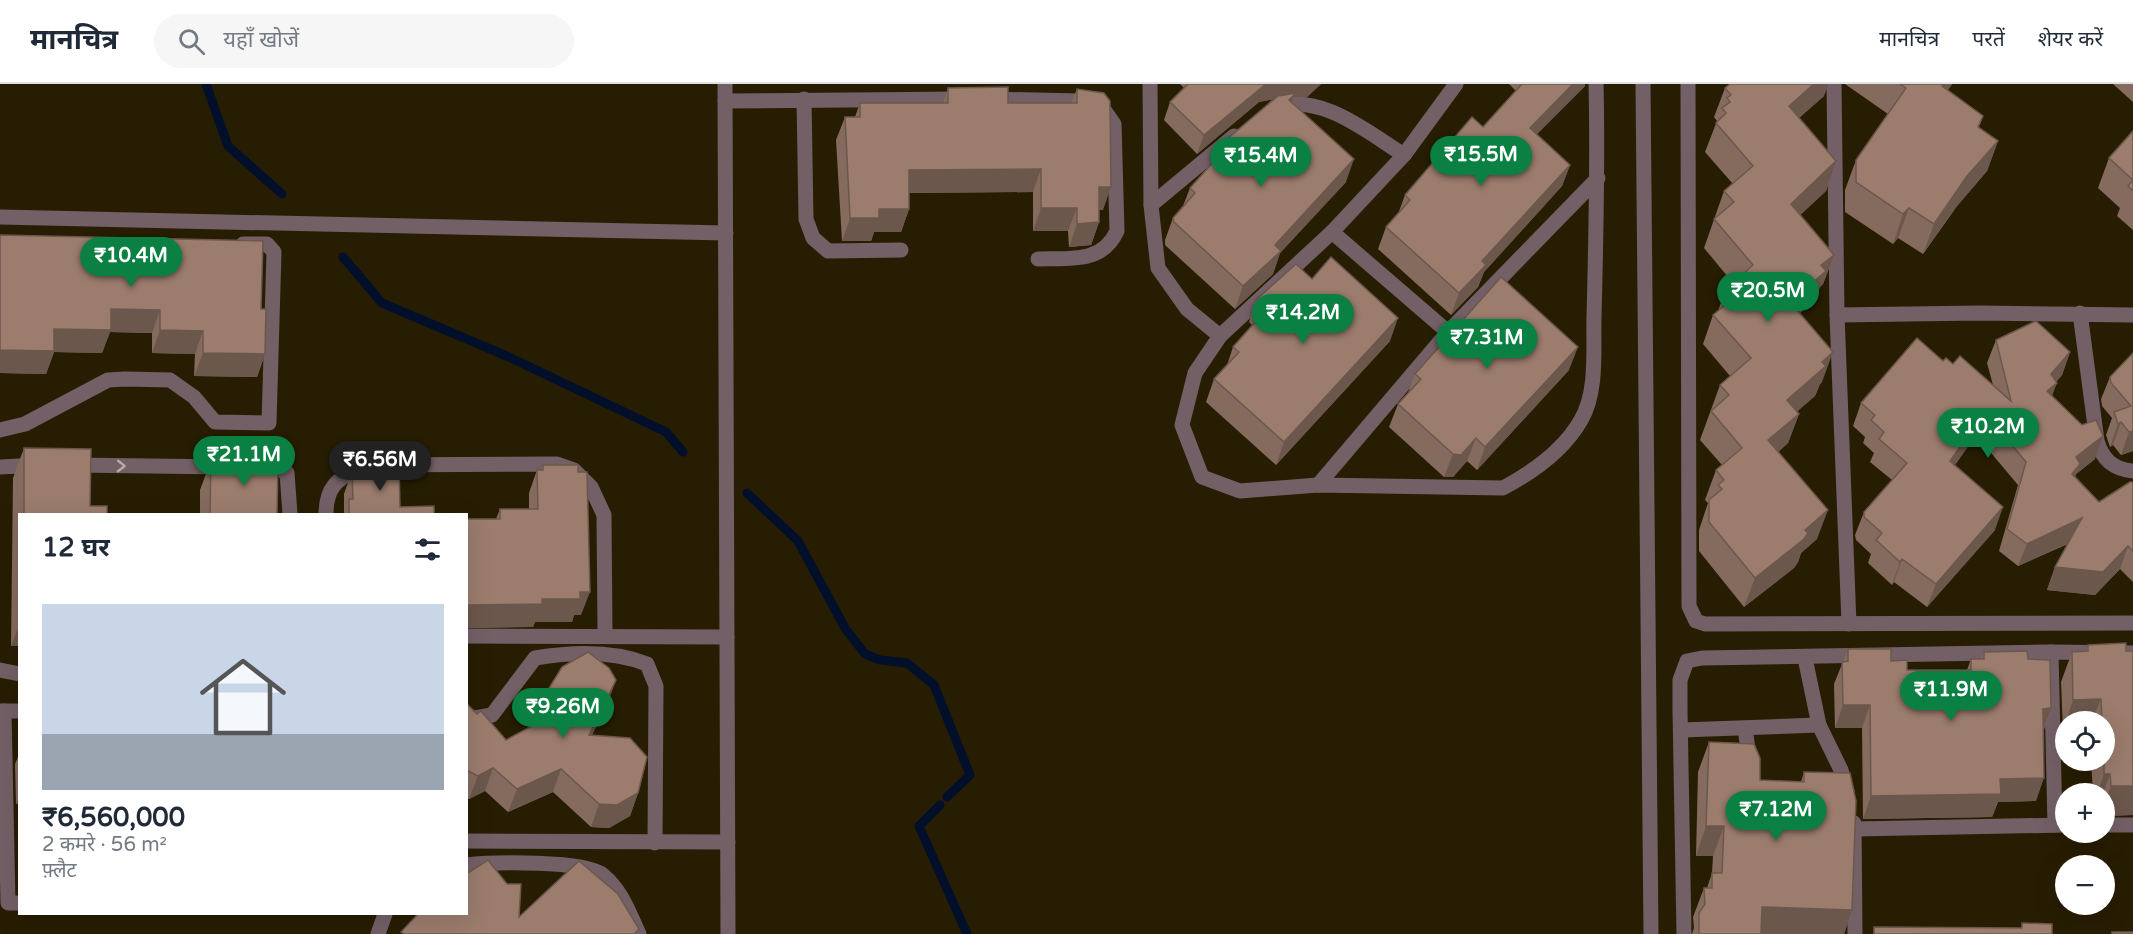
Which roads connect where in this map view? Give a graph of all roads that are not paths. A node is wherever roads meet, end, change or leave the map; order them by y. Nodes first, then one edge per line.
1 (725, 84) edge
2 (1150, 84) edge
3 (1456, 84) edge
4 (1596, 84) edge
5 (1642, 84) edge
6 (1688, 84) edge
7 (1834, 84) edge
8 (804, 99) junction
9 (725, 100) junction
10 (1265, 110) edge
11 (1247, 125) edge
12 (1404, 154) junction
13 (1598, 178) junction
14 (1151, 205) junction
15 (0, 217) edge
16 (1332, 232) junction
17 (726, 233) junction
18 (232, 243) edge
19 (901, 250) dead end
20 (1038, 259) dead end
21 (2080, 313) junction
22 (1838, 315) junction
23 (2133, 315) edge
24 (1448, 332) junction
25 (1220, 336) junction
26 (0, 430) edge
27 (0, 467) edge
28 (2133, 471) edge
29 (1318, 485) junction
30 (291, 513) edge
31 (326, 513) edge
32 (2133, 622) edge
33 (1849, 624) junction
34 (604, 634) junction
35 (468, 636) edge
36 (727, 637) junction
37 (2050, 652) junction
38 (2133, 653) edge
39 (1805, 658) junction
40 (0, 670) edge
41 (18, 674) edge
42 (8, 711) edge
43 (468, 716) edge
44 (1819, 725) junction
45 (1745, 728) junction
46 (1682, 730) junction
47 (1754, 778) edge
48 (2058, 783) edge
49 (1845, 784) junction
50 (1824, 785) edge
51 (2055, 825) edge
52 (2115, 825) edge
53 (2133, 825) edge
54 (1855, 829) junction
55 (468, 842) edge
56 (728, 842) junction
57 (655, 843) junction
58 (468, 865) edge
59 (18, 903) edge
60 (386, 915) edge
61 (378, 934) edge
62 (639, 934) edge
63 (728, 934) edge
64 (1651, 934) edge
65 (1684, 934) edge
66 (1855, 934) edge

1 - 9 street
2 - 14 street
3 - 12 street
4 - 13 street
5 - 64 street
6 - 33 street
7 - 22 street
8 - 9 street
8 - 19 street
8 - 20 street
9 - 17 street
10 - 12 street
11 - 14 street
12 - 16 street
13 - 24 street
13 - 29 street
14 - 25 street
15 - 17 street
16 - 24 street
16 - 25 street
17 - 36 street
18 - 26 street
21 - 22 street
21 - 23 street
21 - 28 street
22 - 33 street
24 - 29 street
25 - 29 street
27 -> 30 street
31 - 34 street
32 - 33 street
34 - 35 street
34 - 36 street
36 - 56 street
37 - 38 street
37 - 39 street
37 - 48 street
39 - 44 street
39 - 46 street
40 - 41 street
42 - 59 street
43 - 57 street
44 - 45 street
44 - 49 street
45 - 46 street
45 - 47 street
46 - 65 street
49 - 50 street
49 - 54 street
51 - 54 street
52 - 53 street
54 - 66 street
55 - 57 street
56 - 57 street
56 - 63 street
58 - 62 street
60 - 61 street

